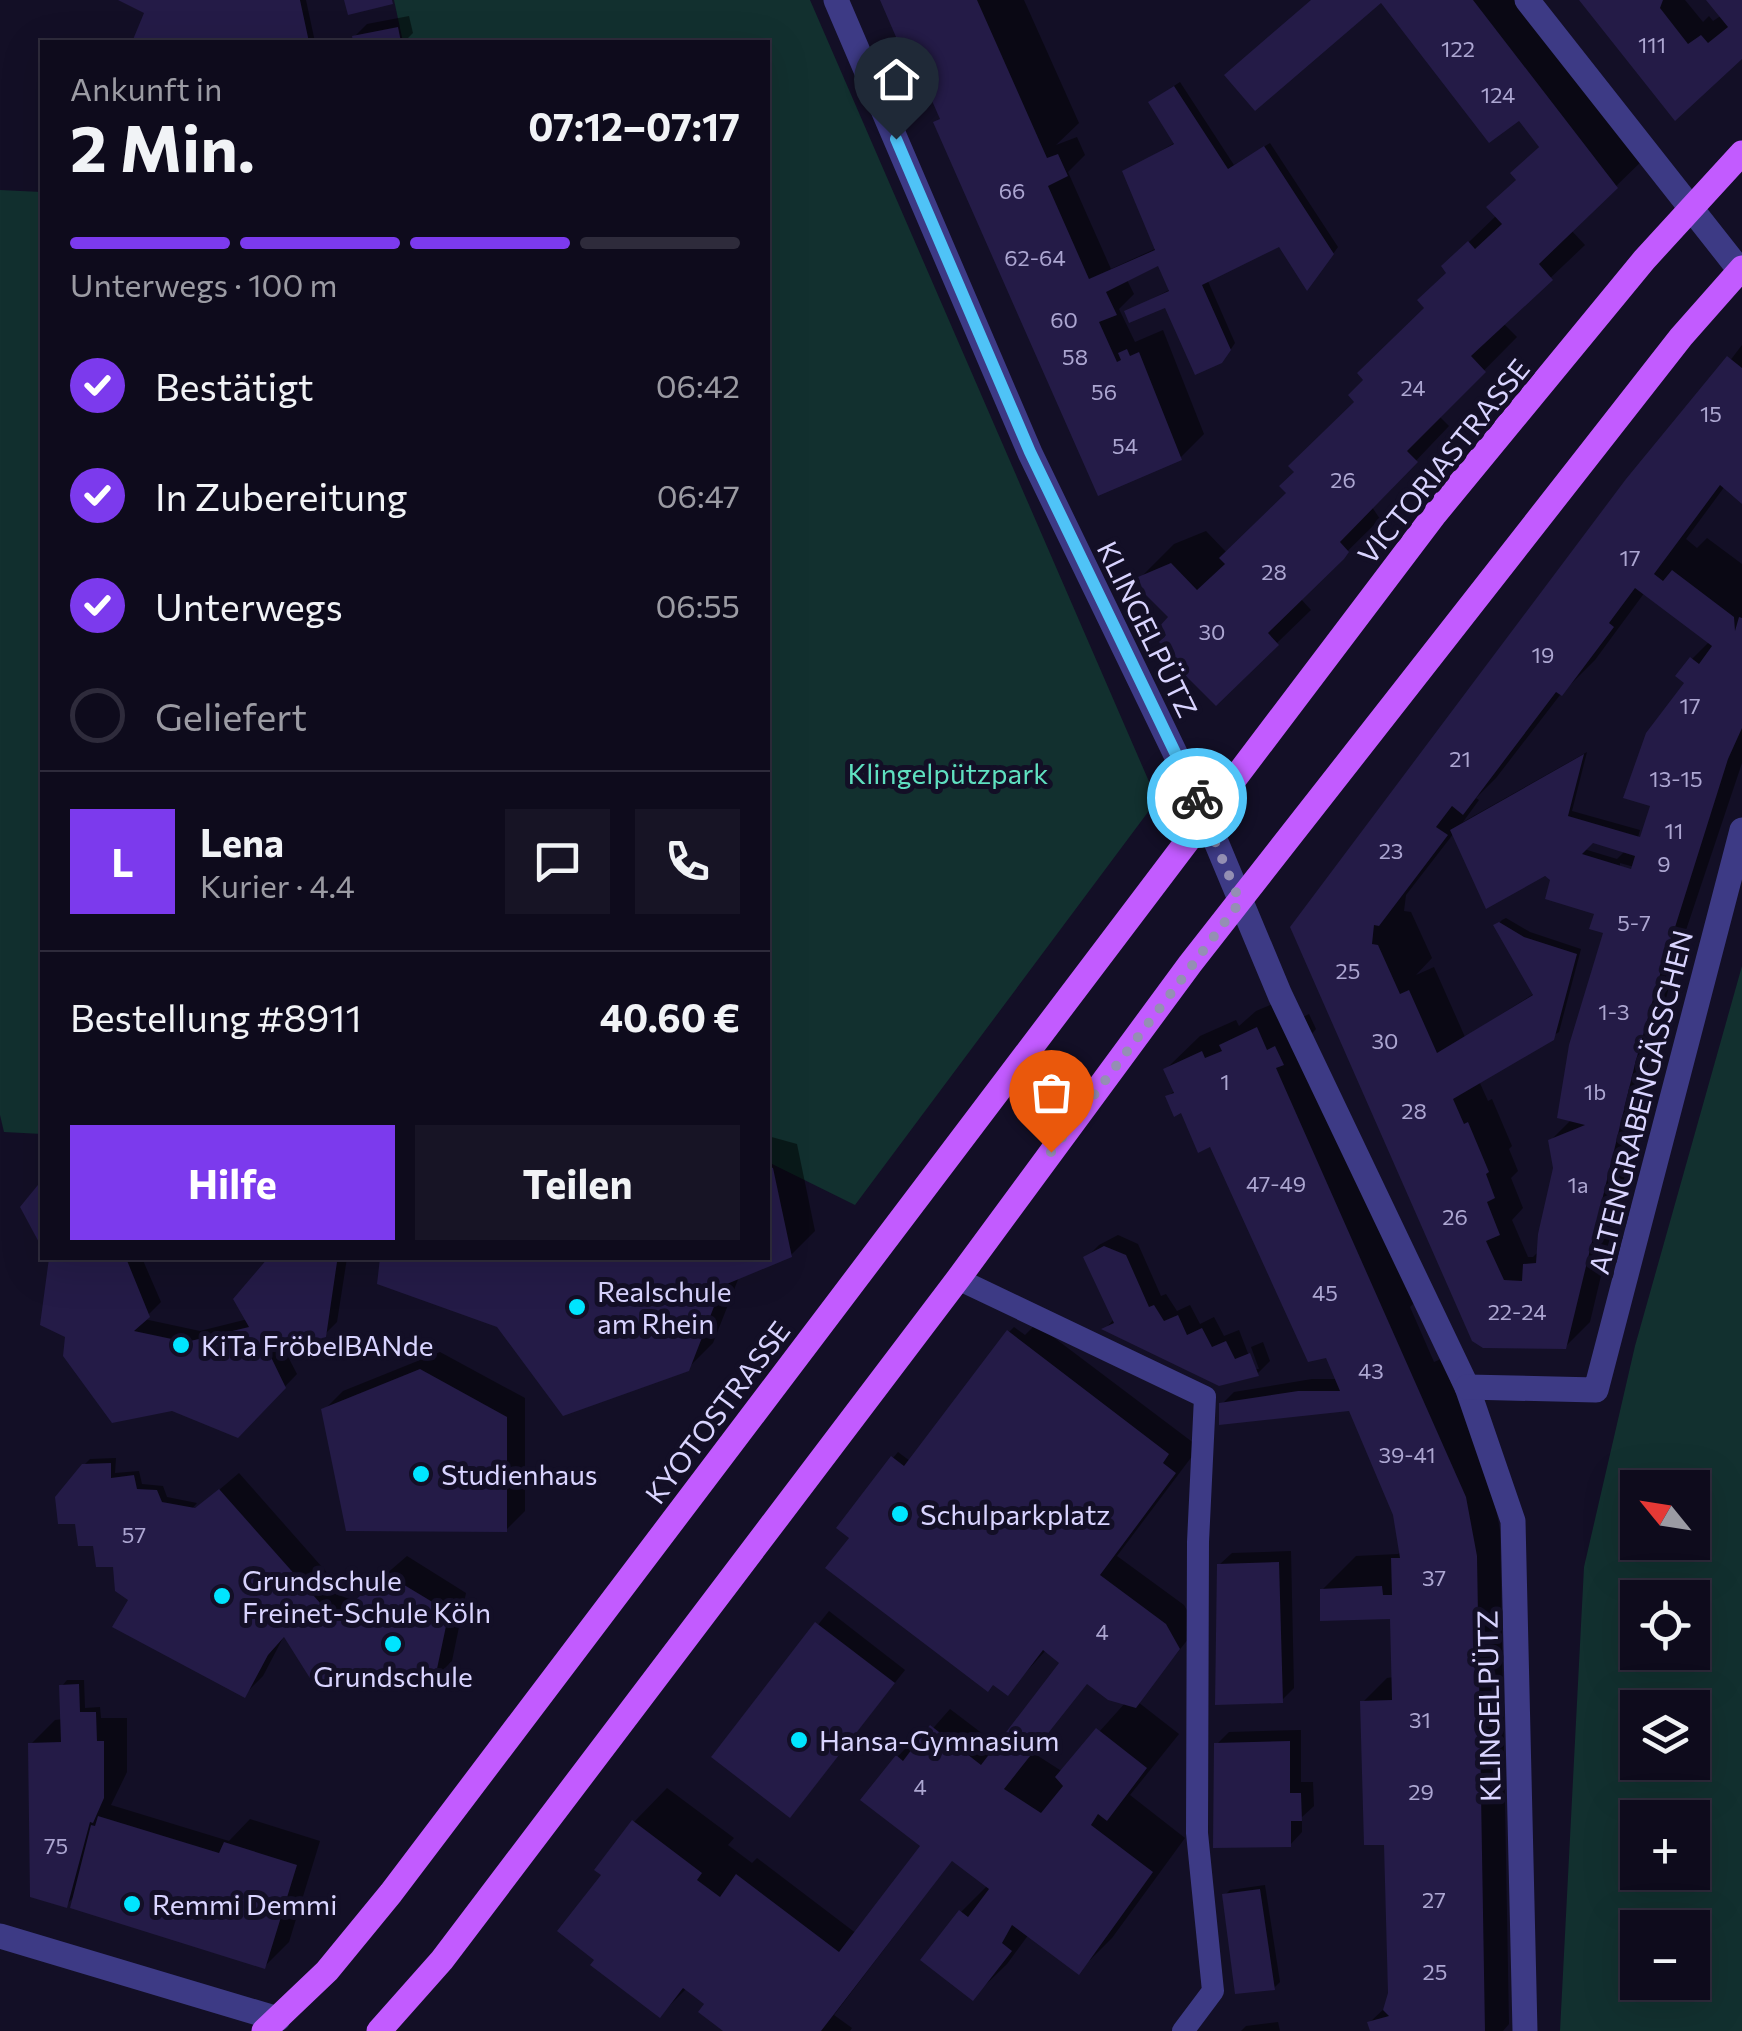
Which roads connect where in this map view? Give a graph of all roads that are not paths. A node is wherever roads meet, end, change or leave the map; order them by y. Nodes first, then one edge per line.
1 (836, 0) edge
2 (1527, 0) edge
3 (1742, 153) edge
4 (1691, 208) junction
5 (1741, 270) edge
6 (1206, 819) junction
7 (1742, 830) edge
8 (1240, 902) junction
9 (958, 1279) junction
10 (1467, 1388) junction
11 (0, 1936) edge
12 (271, 2025) edge
13 (380, 2031) edge
14 (1183, 2031) edge
15 (1526, 2031) edge

1 - 6 street, KLINGELPÜTZ
2 - 4 street
3 - 4 main road, VICTORIASTRASSE
4 - 5 street
4 - 6 main road, VICTORIASTRASSE
5 - 8 main road
6 - 8 street, KLINGELPÜTZ
6 - 12 main road, KYOTOSTRASSE
7 - 10 street, ALTENGRABENGÄSSCHEN
8 - 9 main road
8 - 10 street, KLINGELPÜTZ
9 - 13 main road
9 - 14 lane
10 - 15 street, KLINGELPÜTZ
11 - 12 street

